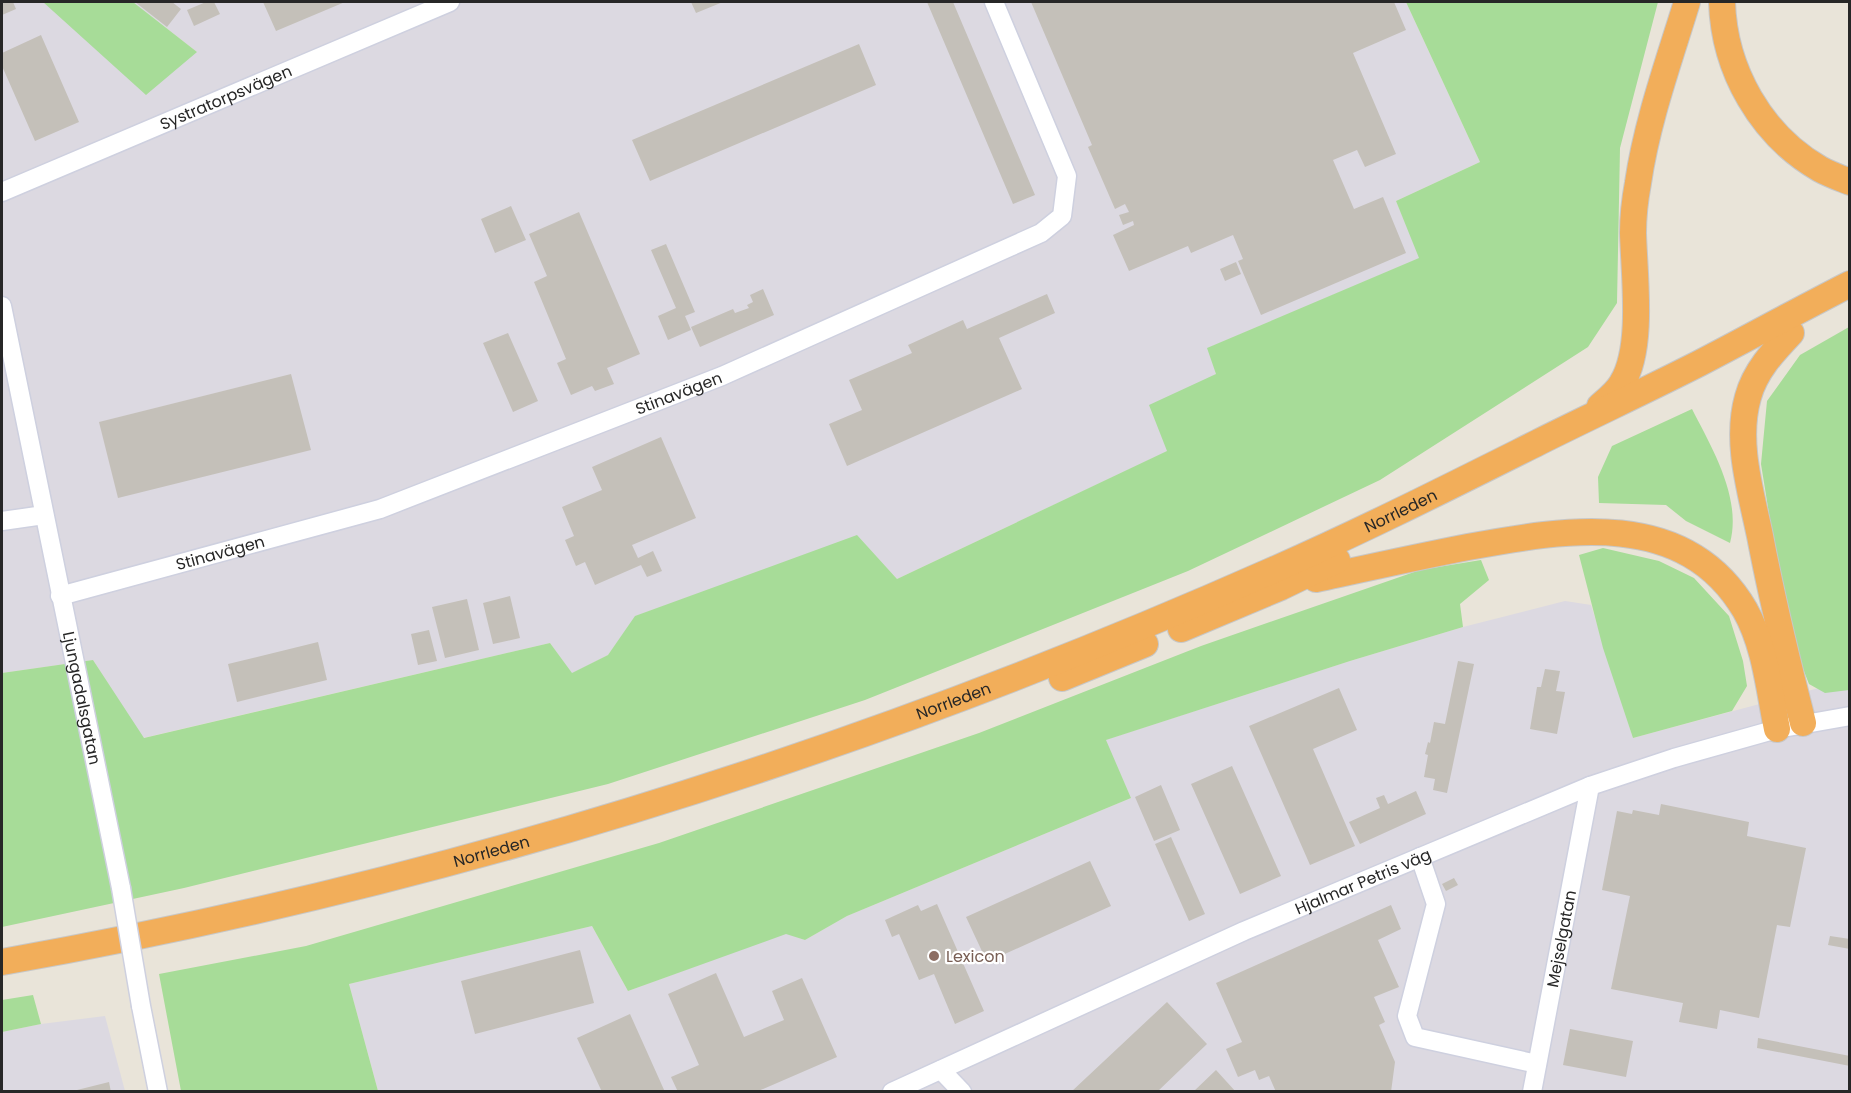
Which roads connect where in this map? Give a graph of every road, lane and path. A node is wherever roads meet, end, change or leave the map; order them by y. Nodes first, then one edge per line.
1 (450, 2) edge
2 (994, 2) edge
3 (1687, 2) edge
4 (1722, 2) edge
5 (1850, 182) edge
6 (2, 192) edge
7 (1850, 284) edge
8 (1850, 303) edge
9 (2, 306) edge
10 (1791, 333) junction
11 (1584, 420) junction
12 (44, 515) junction
13 (2, 521) edge
14 (1281, 587) junction
15 (60, 596) junction
16 (1850, 716) edge
17 (1803, 723) junction
18 (1777, 729) junction
19 (1590, 786) junction
20 (1420, 857) junction
21 (2, 962) edge
22 (2, 979) edge
23 (1537, 1064) junction
24 (941, 1070) junction
25 (158, 1092) edge
26 (892, 1092) edge
27 (962, 1092) edge
28 (1532, 1092) edge

1 - 6 street, Systratorpsvägen
2 - 15 street, Stinavägen
3 - 11 highway
4 - 5 highway
7 - 11 highway, Norrleden
8 - 10 highway, Norrleden
9 - 12 street, Ljungadalsgatan
10 - 14 highway, Norrleden
10 - 17 highway
11 - 21 highway, Norrleden
12 - 13 street
12 - 15 street, Ljungadalsgatan
14 - 18 highway
14 - 22 highway, Norrleden
15 - 25 street, Ljungadalsgatan, bridge
16 - 17 street, Hjalmar Petris väg
17 - 18 street, Hjalmar Petris väg
18 - 19 street, Hjalmar Petris väg
19 - 20 street, Hjalmar Petris väg
19 - 23 street, Mejselgatan
20 - 23 street
20 - 24 street, Hjalmar Petris väg
23 - 28 street, Mejselgatan
24 - 26 street, Hjalmar Petris väg
24 - 27 street

